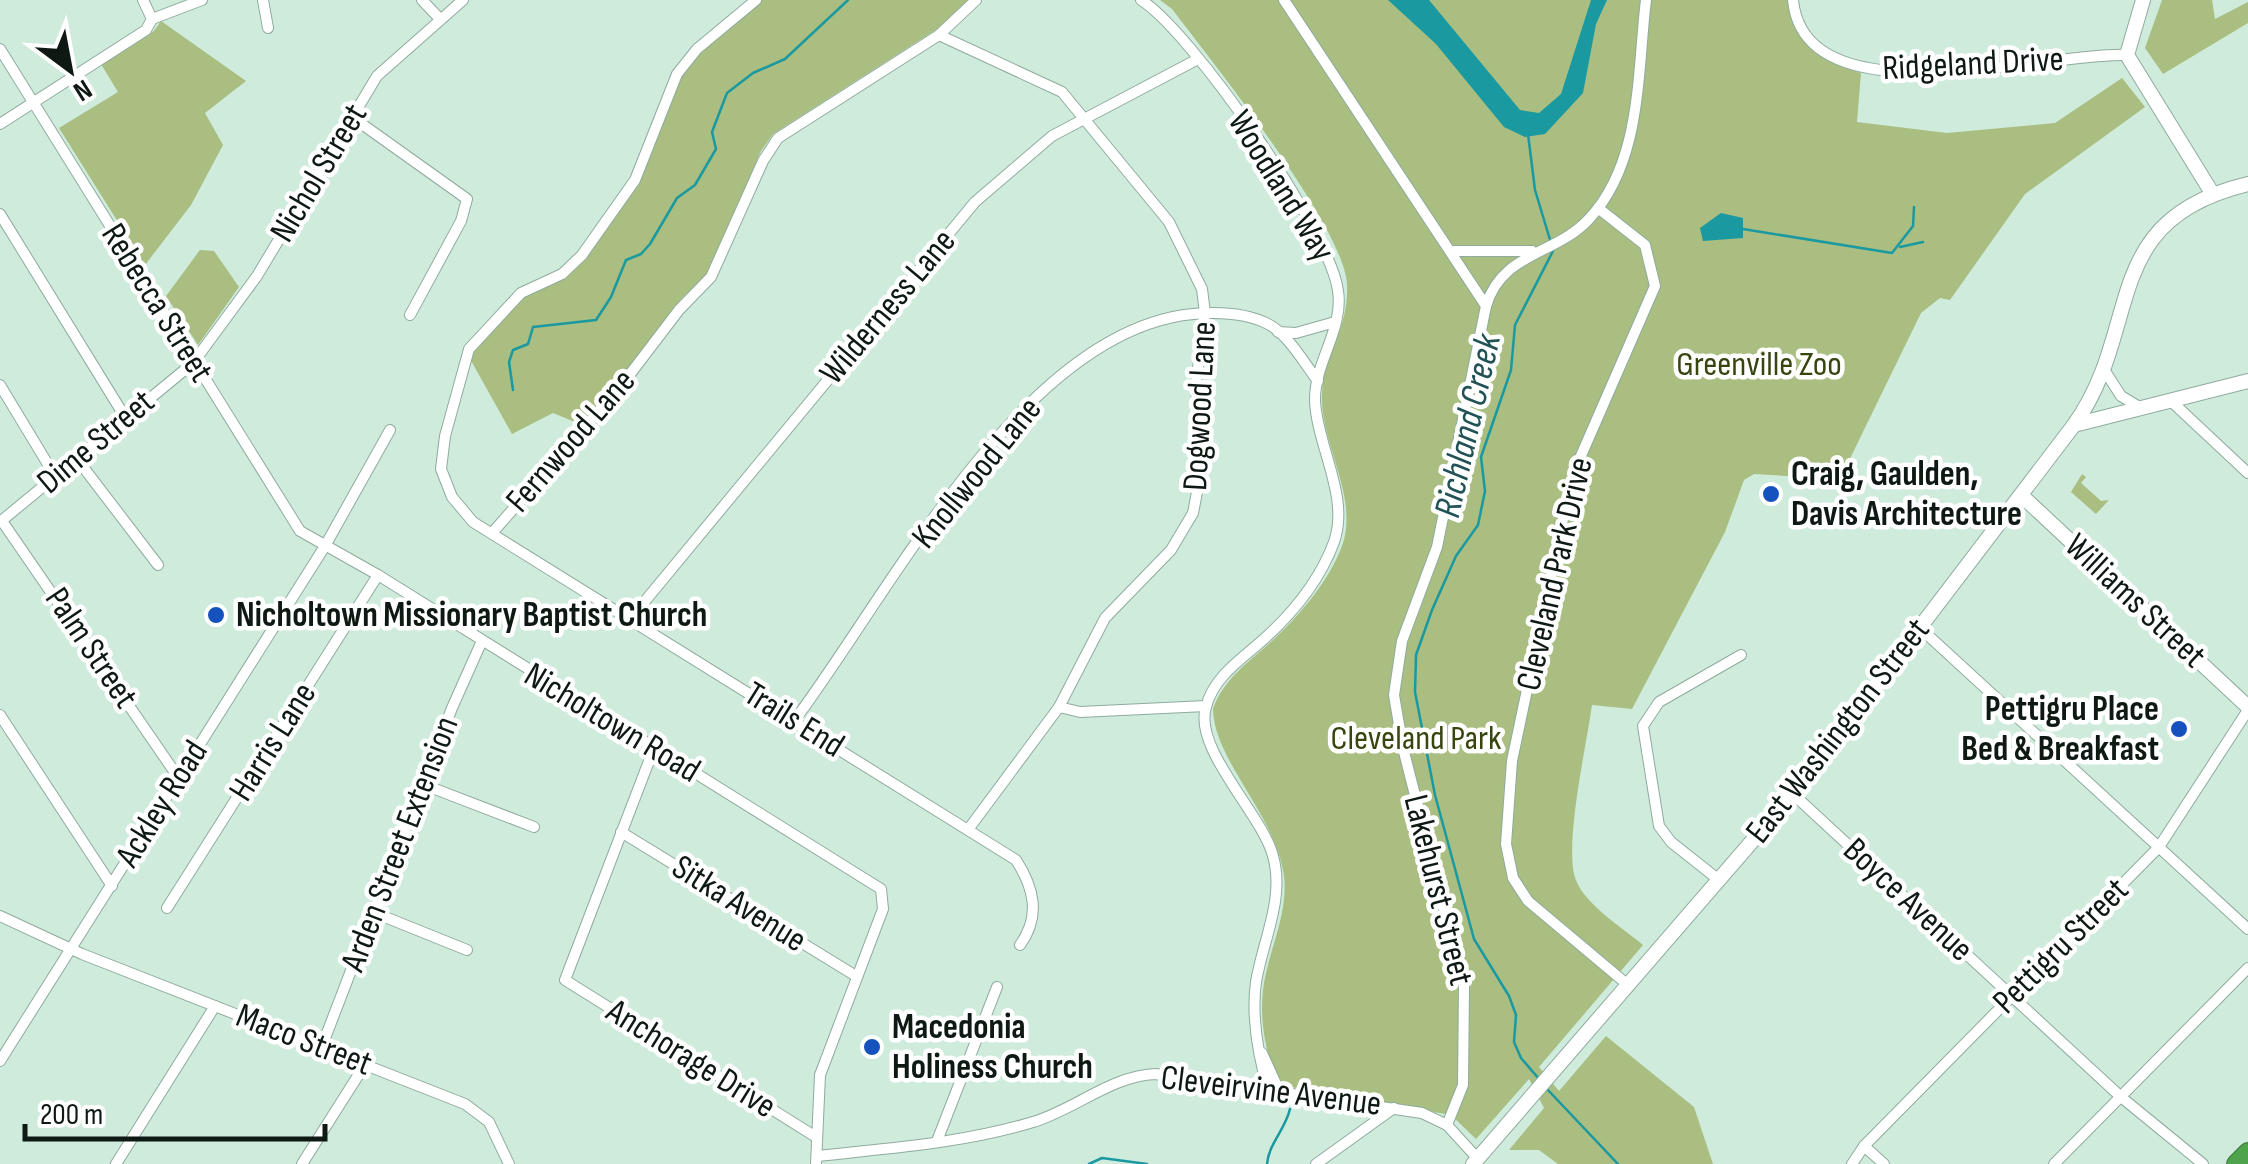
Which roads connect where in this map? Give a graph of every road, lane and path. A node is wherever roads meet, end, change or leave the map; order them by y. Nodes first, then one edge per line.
1 (142, 0) edge
2 (202, 0) edge
3 (263, 0) edge
4 (422, 0) edge
5 (464, 0) edge
6 (756, 0) edge
7 (976, 0) edge
8 (1142, 0) edge
9 (1284, 0) edge
10 (1646, 0) edge
11 (1793, 0) edge
12 (2143, 0) edge
13 (152, 19) junction
14 (440, 19) junction
15 (268, 28) dead end
16 (939, 35) junction
17 (0, 48) edge
18 (2127, 55) junction
19 (1198, 59) junction
20 (34, 103) junction
21 (1085, 116) junction
22 (352, 117) junction
23 (0, 124) edge
24 (2248, 184) edge
25 (2212, 193) junction
26 (1598, 208) junction
27 (0, 214) edge
28 (1537, 249) junction
29 (1453, 251) junction
30 (1486, 306) junction
31 (1205, 313) junction
32 (410, 315) dead end
33 (1335, 322) junction
34 (1278, 332) junction
35 (194, 363) junction
36 (2103, 368) junction
37 (1318, 381) junction
38 (2248, 381) edge
39 (0, 384) edge
40 (2171, 401) junction
41 (2142, 408) junction
42 (125, 417) junction
43 (2074, 426) junction
44 (390, 430) dead end
45 (77, 459) junction
46 (2248, 473) edge
47 (55, 476) junction
48 (2021, 496) junction
49 (1, 522) edge
50 (493, 532) junction
51 (325, 546) junction
52 (158, 566) dead end
53 (378, 575) junction
54 (631, 618) junction
55 (1920, 628) junction
56 (482, 643) junction
57 (1741, 654) dead end
58 (1206, 706) junction
59 (1059, 707) junction
60 (2248, 708) edge
61 (0, 715) edge
62 (794, 721) junction
63 (654, 748) junction
64 (178, 777) junction
65 (422, 784) junction
66 (1793, 794) junction
67 (970, 827) junction
68 (534, 828) dead end
69 (621, 832) junction
70 (2160, 847) junction
71 (1718, 880) junction
72 (112, 886) junction
73 (167, 908) dead end
74 (375, 913) junction
75 (0, 916) edge
76 (2248, 928) edge
77 (1020, 945) dead end
78 (72, 947) junction
79 (467, 950) dead end
80 (2248, 968) edge
81 (856, 976) junction
82 (1628, 986) junction
83 (997, 988) dead end
84 (2011, 996) junction
85 (215, 1006) junction
86 (322, 1046) junction
87 (0, 1061) edge
88 (366, 1063) junction
89 (1275, 1094) junction
90 (2121, 1097) junction
91 (1394, 1107) junction
92 (1446, 1125) junction
93 (816, 1137) junction
94 (937, 1141) junction
95 (1864, 1146) junction
96 (2248, 1152) edge
97 (817, 1160) edge
98 (1476, 1162) edge
99 (116, 1164) edge
100 (302, 1164) edge
101 (509, 1164) edge
102 (1316, 1164) edge
103 (1852, 1164) edge
104 (1884, 1164) edge
105 (2054, 1164) edge
106 (2204, 1164) edge
107 (2236, 1164) edge

1 - 13 street
2 - 13 street
3 - 15 street
4 - 14 street
5 - 14 street, Nichol Street
6 - 50 street, Fernwood Lane
7 - 16 street, Fernwood Lane
8 - 19 street, Woodland Way
9 - 29 street
10 - 26 street
11 - 18 street, Ridgeland Drive
12 - 18 street
13 - 20 street
14 - 22 street, Nichol Street
16 - 21 street, Dogwood Lane
16 - 50 street, Fernwood Lane
17 - 20 street, Rebecca Street
18 - 25 street
19 - 21 street, Wilderness Lane
19 - 33 street, Woodland Way
20 - 23 street
20 - 35 street, Rebecca Street
21 - 31 street, Dogwood Lane
21 - 54 street, Wilderness Lane
22 - 32 street
22 - 35 street, Nichol Street
24 - 25 street, East Washington Street
25 - 36 street, East Washington Street
26 - 28 street
26 - 82 street, Cleveland Park Drive
27 - 42 street
28 - 29 street
28 - 30 street, Lakehurst Street
29 - 30 street
30 - 92 street, Lakehurst Street
31 - 34 street, Knollwood Lane
31 - 59 street, Dogwood Lane
31 - 62 street, Knollwood Lane
33 - 34 street, Knollwood Lane
33 - 37 street, Woodland Way
34 - 37 street
35 - 42 street, Dime Street
35 - 51 street, Rebecca Street
36 - 41 street
36 - 43 street, East Washington Street
37 - 58 street, Woodland Way
38 - 40 street
39 - 47 street
40 - 41 street
40 - 46 street
41 - 43 street
42 - 45 street, Dime Street
43 - 48 street, East Washington Street
44 - 51 street, Ackley Road
45 - 47 street, Dime Street
45 - 52 street
47 - 49 street, Dime Street
48 - 55 street, East Washington Street
48 - 60 street, Williams Street
49 - 64 street, Palm Street
50 - 54 street, Trails End
51 - 53 street, Nicholtown Road
51 - 64 street, Ackley Road
53 - 56 street, Nicholtown Road
53 - 73 street, Harris Lane
54 - 62 street, Trails End
55 - 66 street, East Washington Street
55 - 70 street
56 - 63 street, Nicholtown Road
56 - 65 street, Arden Street Extension
57 - 71 street
58 - 59 street
58 - 89 street
59 - 67 street, Dogwood Lane
60 - 70 street, Pettigru Street
61 - 72 street
62 - 67 street, Trails End
63 - 69 street
63 - 81 street, Nicholtown Road
64 - 72 street, Ackley Road
65 - 68 street
65 - 74 street, Arden Street Extension
66 - 71 street, East Washington Street
66 - 84 street, Boyce Avenue
67 - 77 street, Trails End
69 - 81 street, Sitka Avenue
69 - 93 street, Anchorage Drive
70 - 76 street
70 - 84 street, Pettigru Street
71 - 82 street, East Washington Street
72 - 78 street, Ackley Road
74 - 79 street
74 - 86 street, Arden Street Extension
75 - 78 street, Maco Street
78 - 85 street, Maco Street
78 - 87 street, Ackley Road
80 - 90 street
81 - 93 street
82 - 98 street, East Washington Street
83 - 94 street
84 - 90 street, Boyce Avenue
84 - 95 street, Pettigru Street
85 - 86 street, Maco Street
85 - 99 street
86 - 88 street, Maco Street
88 - 100 street
88 - 101 street, Maco Street
89 - 91 street, Cleveirvine Avenue
89 - 94 street, Cleveirvine Avenue
90 - 105 street
90 - 106 street, Boyce Avenue
91 - 92 street, Cleveirvine Avenue
91 - 102 street
92 - 98 street, Cleveirvine Avenue
93 - 97 street
94 - 97 street, Cleveirvine Avenue
95 - 103 street, Pettigru Street
95 - 104 street
96 - 107 highway

